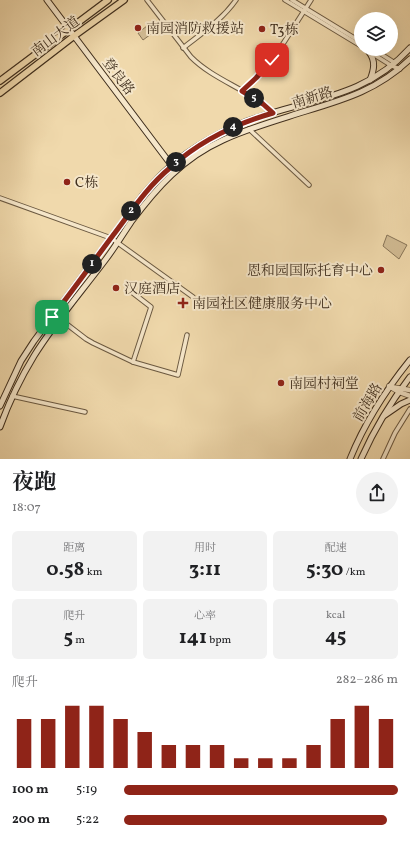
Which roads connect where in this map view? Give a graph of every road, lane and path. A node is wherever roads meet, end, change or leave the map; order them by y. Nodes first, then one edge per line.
1 (47, 0) edge
2 (108, 0) edge
3 (124, 0) edge
4 (147, 0) edge
5 (236, 0) edge
6 (285, 0) edge
7 (292, 0) edge
8 (311, 0) edge
9 (305, 10) junction
10 (69, 29) junction
11 (74, 36) junction
12 (354, 38) edge
13 (354, 42) edge
14 (183, 48) junction
15 (410, 48) edge
16 (372, 56) edge
17 (380, 56) edge
18 (410, 59) edge
19 (394, 64) junction
20 (400, 69) junction
21 (370, 80) junction
22 (0, 81) edge
23 (242, 91) junction
24 (0, 93) edge
25 (339, 94) junction
26 (341, 100) junction
27 (273, 113) junction
28 (249, 129) junction
29 (172, 166) junction
30 (309, 184) dead end
31 (0, 198) edge
32 (111, 238) junction
33 (118, 242) junction
34 (129, 290) dead end
35 (193, 297) dead end
36 (60, 319) junction
37 (186, 335) dead end
38 (410, 360) edge
39 (133, 362) junction
40 (410, 377) edge
41 (389, 386) junction
42 (400, 390) junction
43 (410, 390) edge
44 (12, 396) junction
45 (410, 396) edge
46 (410, 400) edge
47 (0, 406) edge
48 (410, 409) edge
49 (85, 412) dead end
50 (382, 418) junction
51 (0, 427) edge
52 (350, 459) edge
53 (361, 459) edge
54 (383, 459) edge

1 - 10 main road, 登良路
2 - 10 main road, 南山大道
3 - 11 main road, 南山大道
4 - 14 street
5 - 14 street
6 - 9 street
7 - 9 street
8 - 9 street
9 - 12 street
9 - 13 street
9 - 23 street
10 - 11 main road, 登良路
10 - 22 main road, 南山大道
11 - 24 main road, 南山大道
11 - 29 main road, 登良路
14 - 23 street
15 - 19 main road, 南新路
16 - 21 main road
17 - 19 street
18 - 20 main road, 南新路
19 - 20 street
19 - 21 main road, 南新路
20 - 26 main road, 南新路
21 - 25 main road, 南新路
23 - 27 street
25 - 26 main road
25 - 27 main road, 南新路
26 - 28 main road, 南新路
27 - 29 main road, 南新路
28 - 30 street
28 - 33 main road, 南新路
29 - 32 main road, 南新路
31 - 32 street
32 - 33 street
32 - 47 main road, 南新路
33 - 35 street
33 - 36 main road, 南新路
34 - 39 street
36 - 39 street
36 - 44 main road, 南新路
37 - 39 street
38 - 41 main road, 前海路
40 - 42 main road, 前海路
41 - 42 street
41 - 52 main road, 前海路
42 - 43 street
42 - 45 street
42 - 50 main road, 前海路
44 - 49 street
44 - 51 main road, 南新路
46 - 50 main road
48 - 54 street
50 - 53 main road, 前海路

